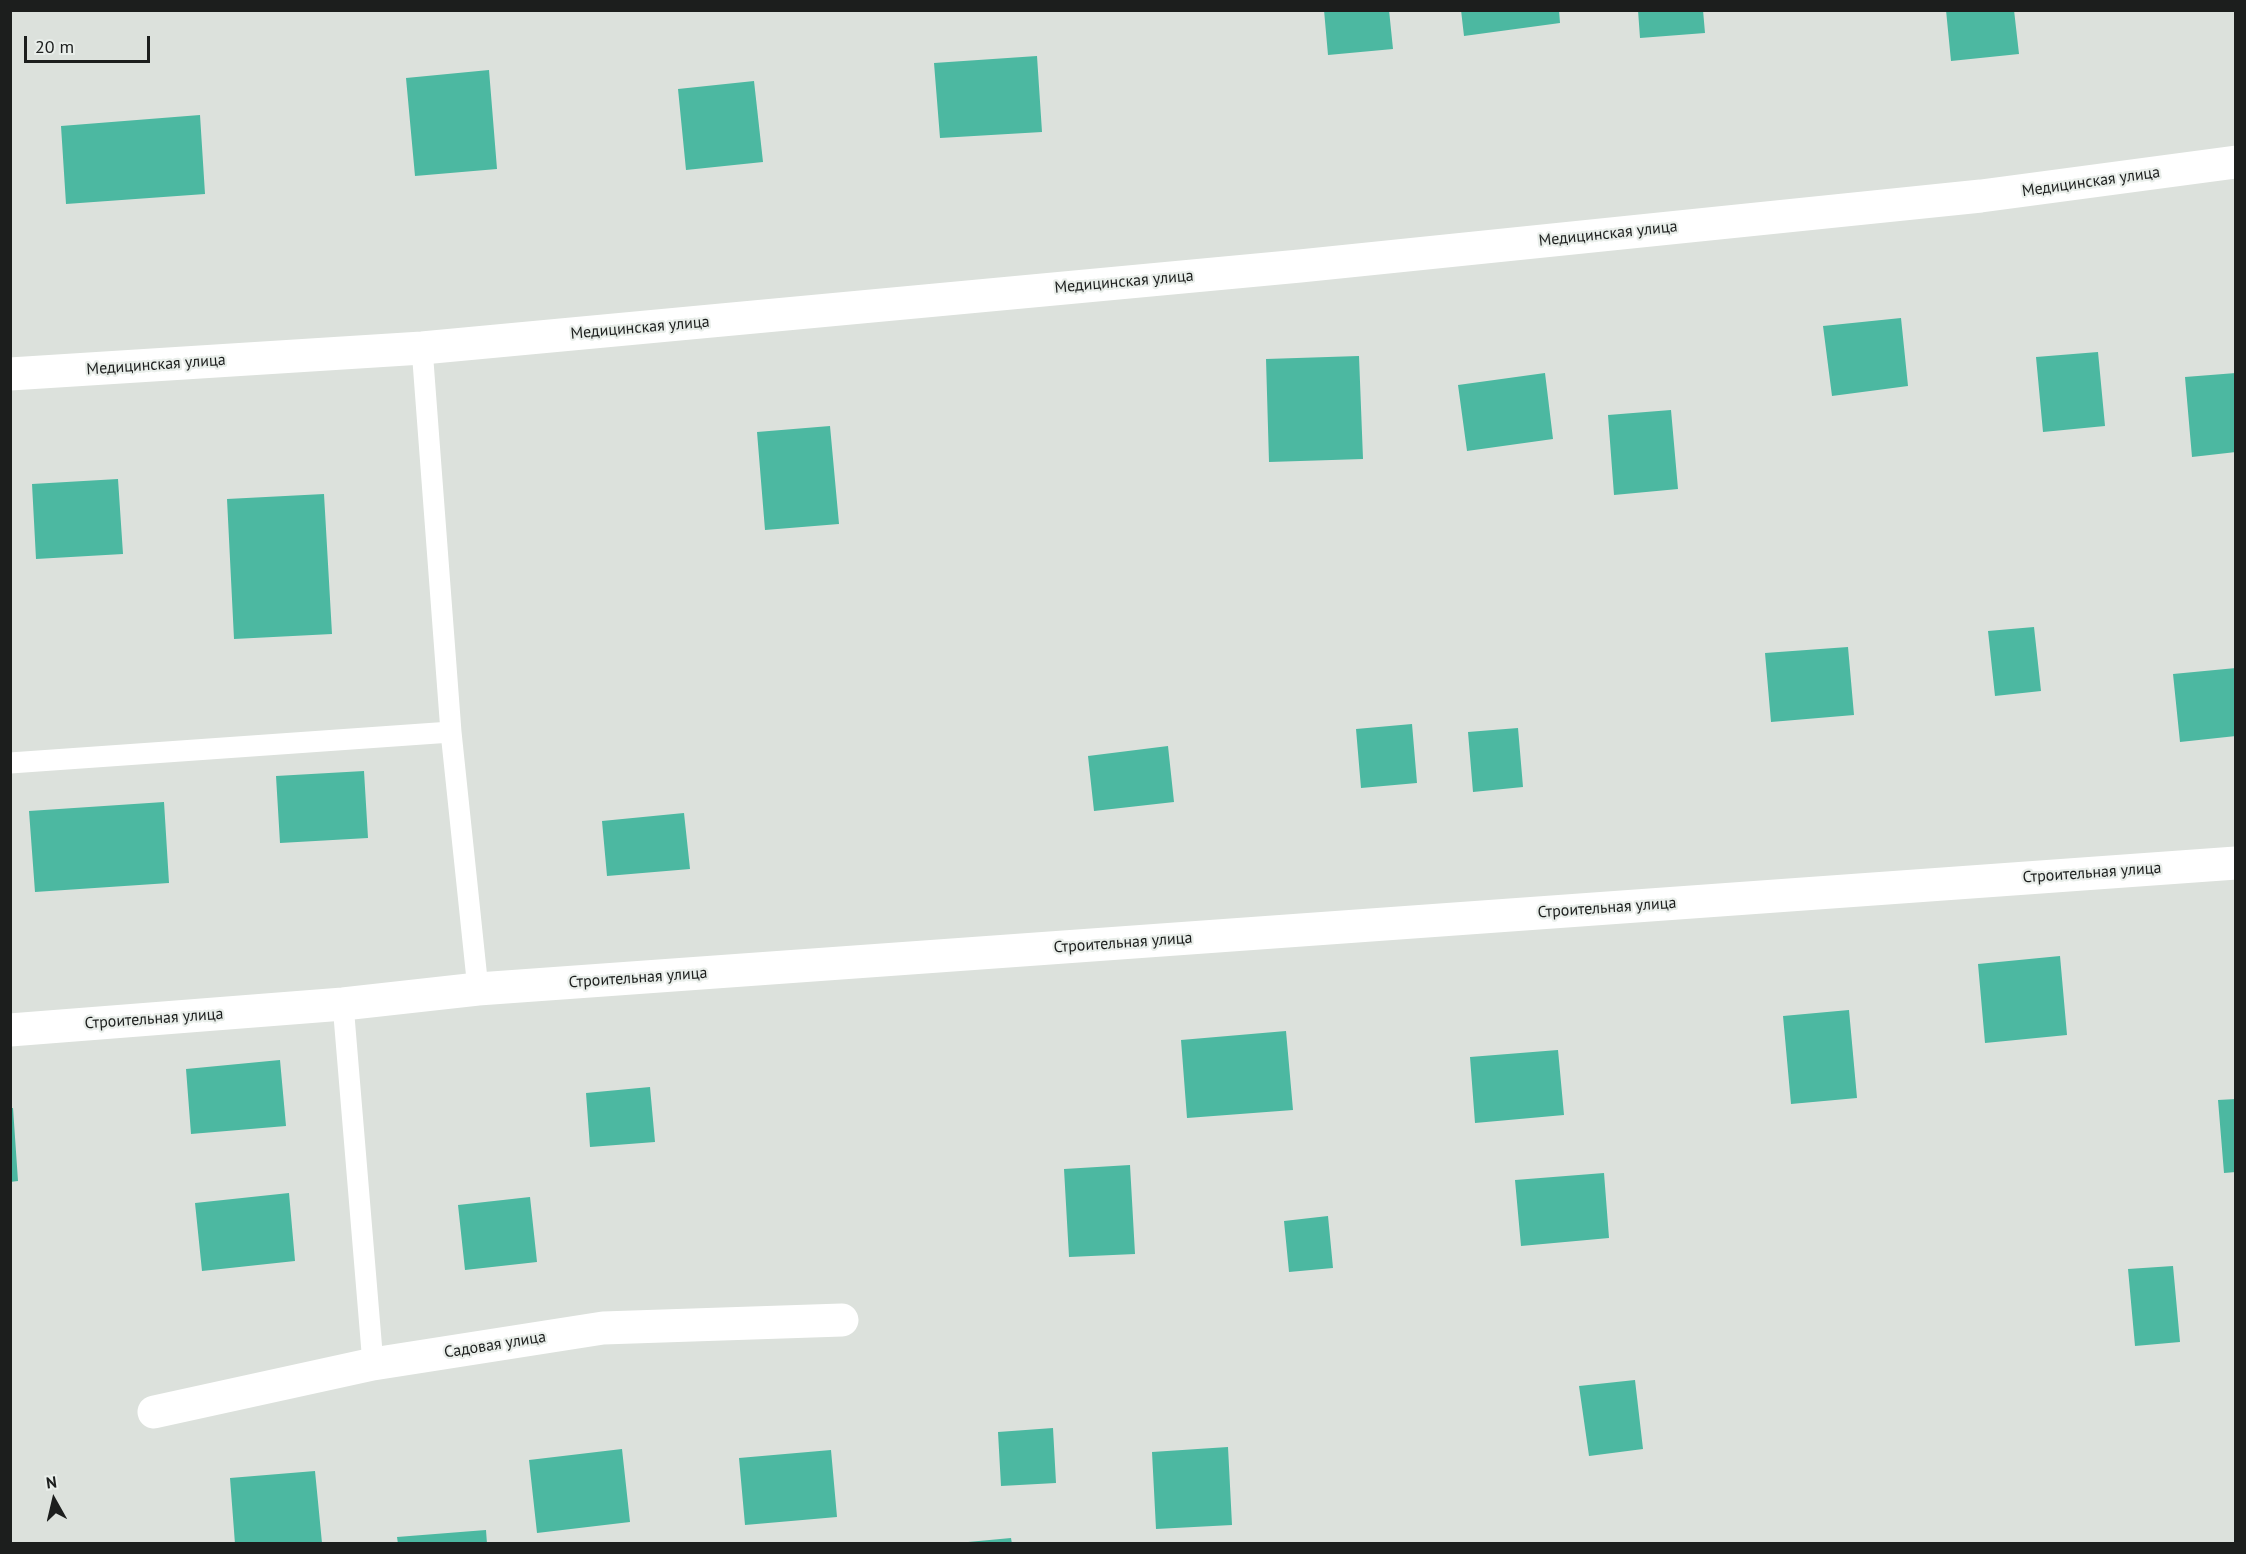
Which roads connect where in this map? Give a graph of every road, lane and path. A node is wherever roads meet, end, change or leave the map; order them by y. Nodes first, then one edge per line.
1 (2235, 162) edge
2 (422, 348) junction
3 (10, 374) edge
4 (451, 732) junction
5 (10, 763) edge
6 (2235, 862) edge
7 (478, 989) junction
8 (343, 1004) junction
9 (10, 1030) edge
10 (842, 1320) dead end
11 (374, 1364) junction
12 (154, 1412) dead end

1 - 2 street, Медицинская улица
2 - 3 street, Медицинская улица
2 - 4 lane
4 - 5 lane
4 - 7 lane
6 - 7 street, Строительная улица
7 - 8 street, Строительная улица
8 - 9 street, Строительная улица
8 - 11 lane
10 - 11 street, Садовая улица
11 - 12 street, Садовая улица

